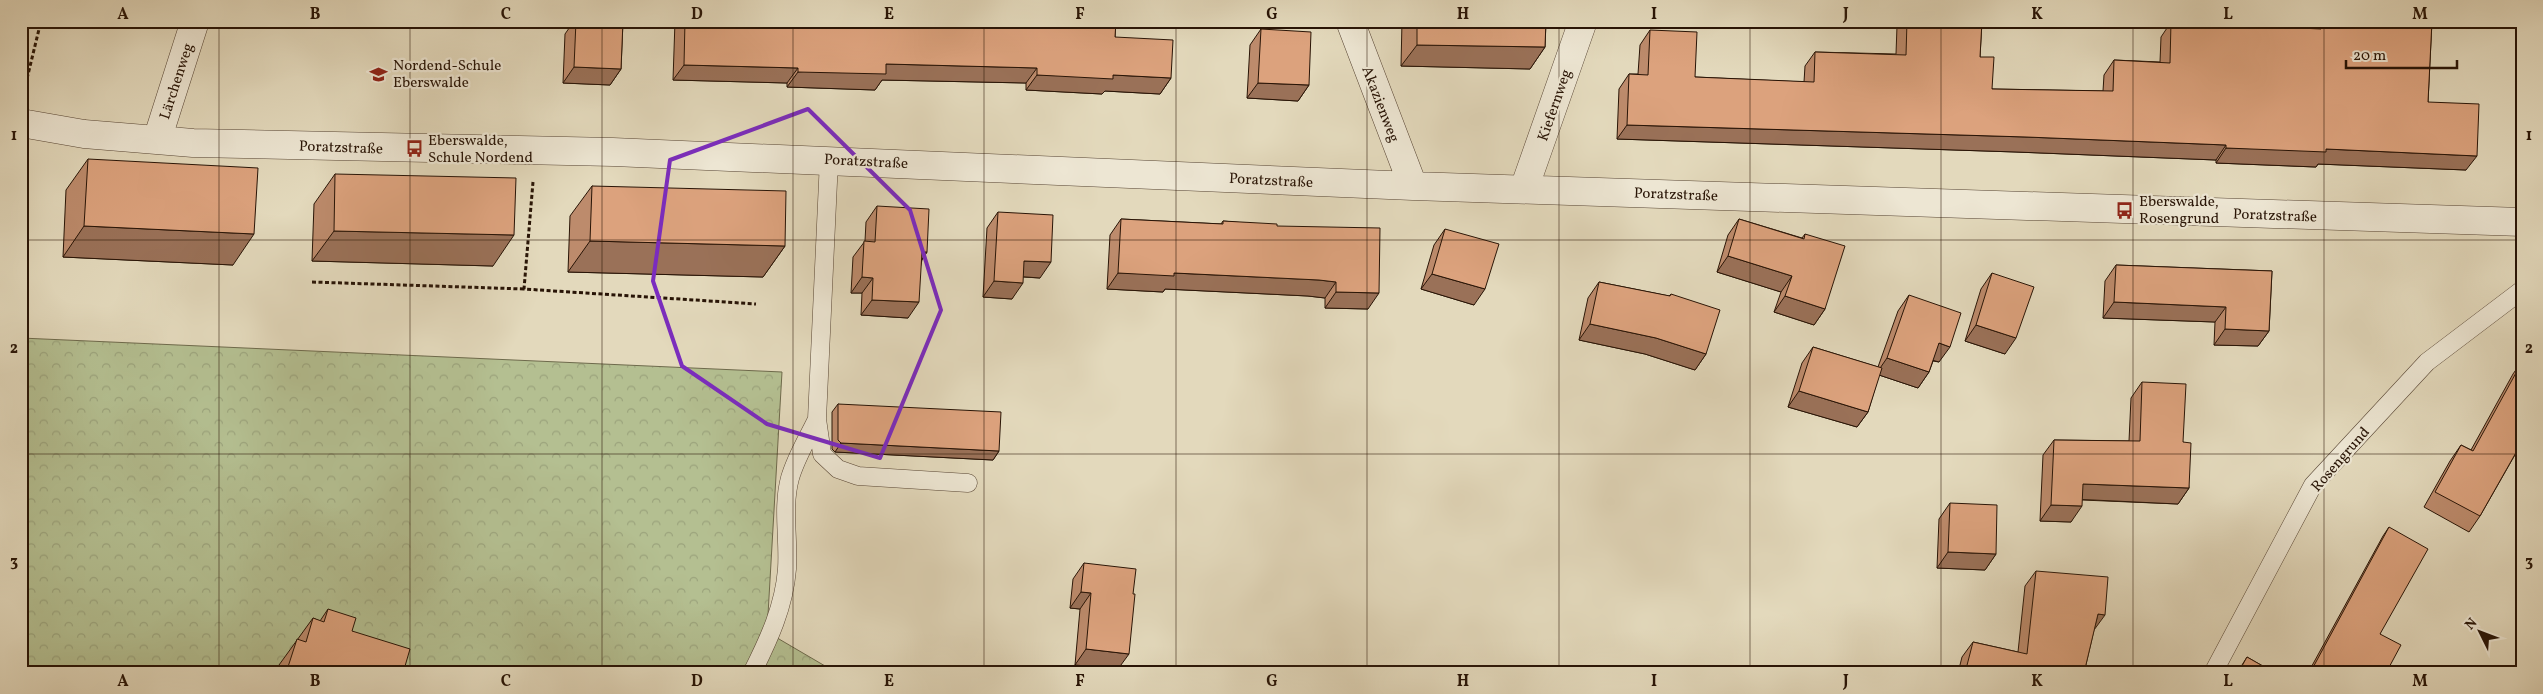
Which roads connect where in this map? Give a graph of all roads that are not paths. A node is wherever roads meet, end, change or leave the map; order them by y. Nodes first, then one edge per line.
1 (196, 21) edge
2 (1350, 21) edge
3 (1583, 21) edge
4 (21, 123) edge
5 (157, 140) junction
6 (829, 160) junction
7 (1412, 186) junction
8 (1524, 189) junction
9 (2522, 222) edge
10 (2522, 290) edge
11 (818, 419) junction
12 (968, 483) dead end
13 (752, 673) edge
14 (2213, 673) edge

1 - 5 street, Lärchenweg
2 - 7 street, Akazienweg
3 - 8 street, Kiefernweg
4 - 5 street, Poratzstraße
5 - 6 street, Poratzstraße
6 - 7 street, Poratzstraße
6 - 11 lane
7 - 8 street, Poratzstraße
8 - 9 street, Poratzstraße
10 - 14 lane, Rosengrund
11 - 12 lane
11 - 13 lane

